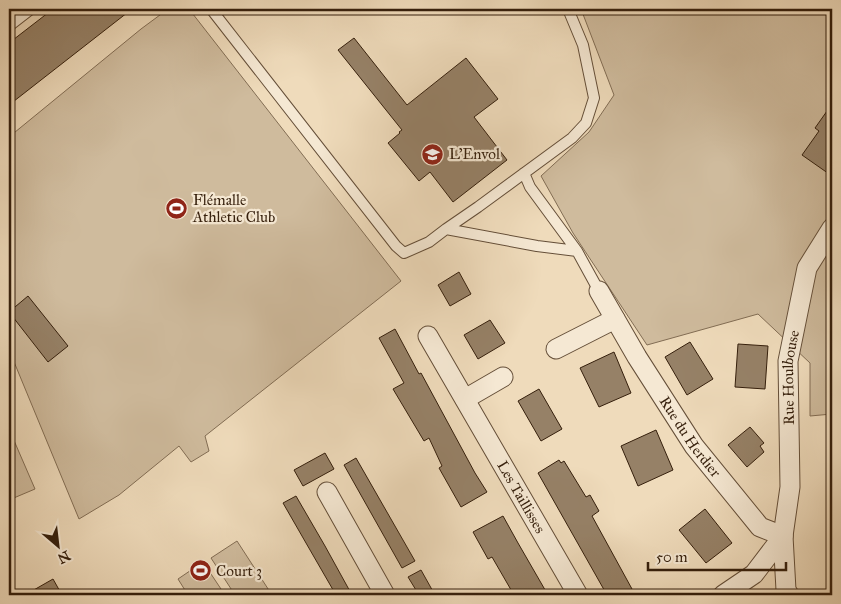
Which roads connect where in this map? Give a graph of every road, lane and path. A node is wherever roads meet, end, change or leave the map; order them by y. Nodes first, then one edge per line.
1 (31, 9) edge
2 (211, 9) edge
3 (568, 9) edge
4 (9, 26) edge
5 (524, 173) junction
6 (446, 228) junction
7 (832, 228) edge
8 (577, 251) junction
9 (599, 291) joint
10 (615, 319) junction
11 (428, 336) dead end
12 (556, 349) dead end
13 (503, 377) dead end
14 (464, 399) junction
15 (327, 492) dead end
16 (783, 536) junction
17 (385, 595) edge
18 (578, 595) edge
19 (723, 595) edge
20 (789, 595) edge

1 - 4 lane
2 - 6 lane
3 - 5 lane
5 - 6 lane
5 - 8 lane
6 - 8 lane
7 - 16 street, Rue Houlbouse
8 - 9 lane
9 - 10 street, Rue du Herdier
10 - 12 street
10 - 16 street, Rue du Herdier
11 - 14 street, Les Taillisses
13 - 14 street
14 - 18 street, Les Taillisses
15 - 17 street
16 - 19 street, Rue Houlbouse
16 - 20 street, Rue Houlbouse

